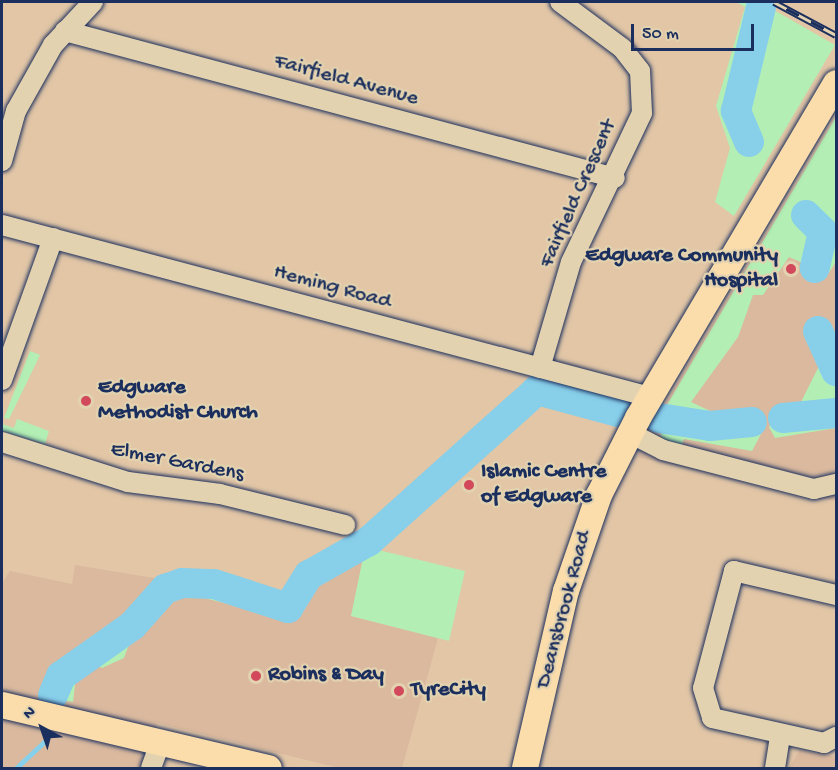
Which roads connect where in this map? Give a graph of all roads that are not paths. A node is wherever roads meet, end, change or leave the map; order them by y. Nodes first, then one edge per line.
1 (93, 2) edge
2 (560, 2) edge
3 (65, 31) junction
4 (837, 83) edge
5 (2, 161) edge
6 (615, 178) junction
7 (2, 225) edge
8 (53, 238) junction
9 (540, 368) junction
10 (2, 380) edge
11 (650, 397) junction
12 (630, 433) junction
13 (2, 442) edge
14 (837, 484) edge
15 (345, 525) dead end
16 (837, 595) edge
17 (2, 705) edge
18 (28, 715) junction
19 (2, 716) edge
20 (780, 735) junction
21 (837, 737) edge
22 (160, 743) junction
23 (253, 766) edge
24 (151, 768) edge
25 (525, 768) edge
26 (775, 768) edge

1 - 3 street
2 - 6 street, Fairfield Crescent
3 - 5 street
3 - 6 street, Fairfield Avenue
4 - 11 main road, Deansbrook Road
6 - 9 street, Fairfield Crescent
7 - 8 street, Heming Road
8 - 9 street, Heming Road
8 - 10 street
9 - 11 street, Heming Road
11 - 12 main road, Deansbrook Road
12 - 14 street
12 - 25 main road, Deansbrook Road
13 - 15 street, Elmer Gardens
16 - 20 street
17 - 18 main road
18 - 19 main road
18 - 22 main road
20 - 21 street
20 - 26 street
22 - 23 main road
22 - 24 street

